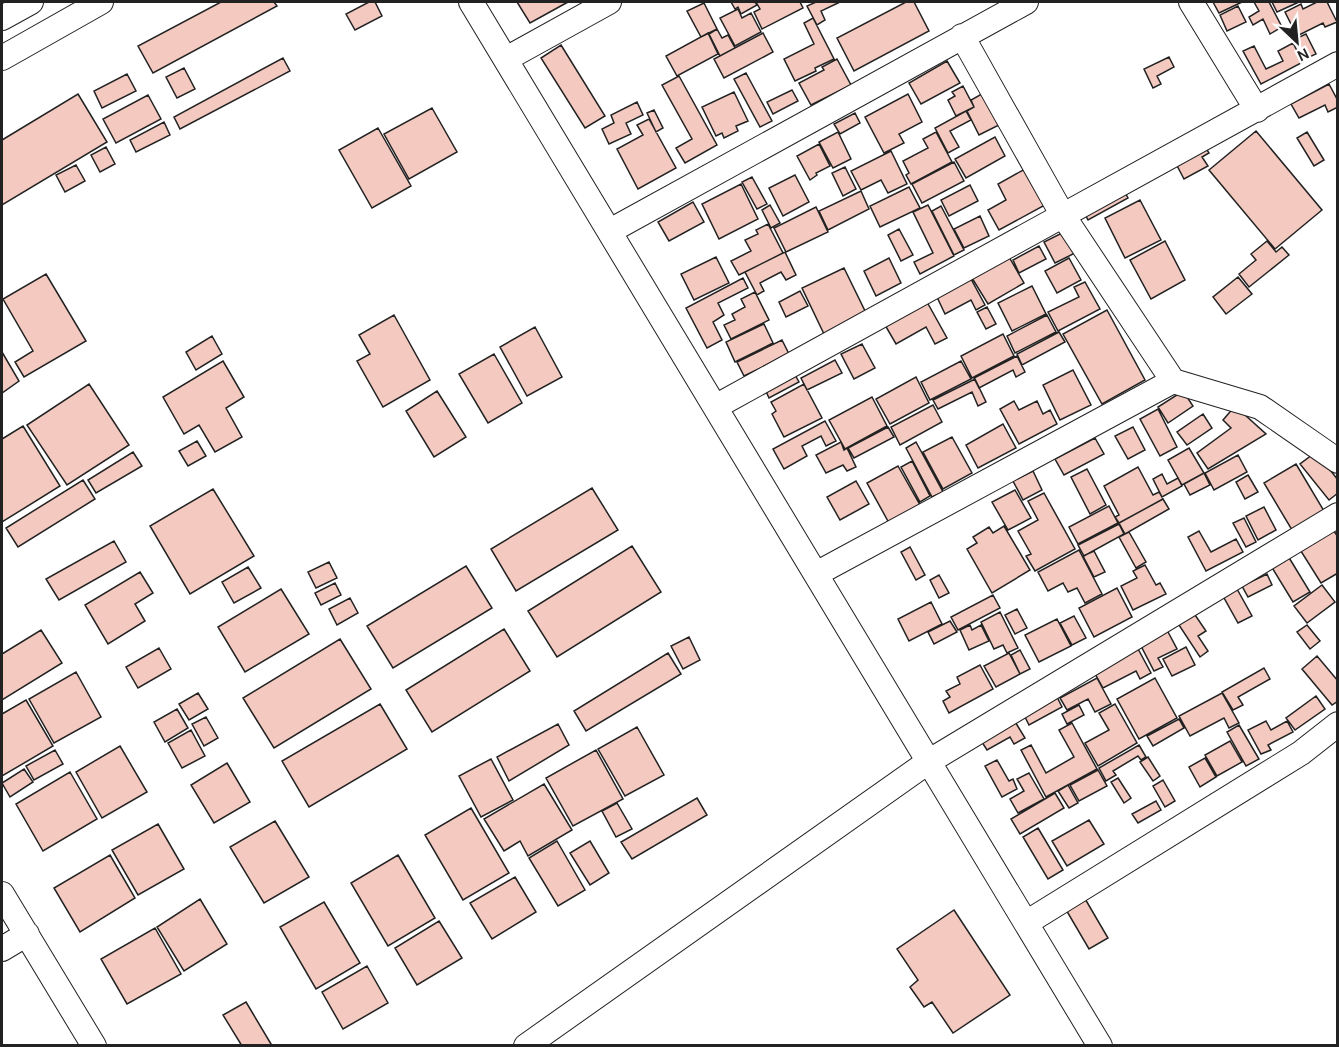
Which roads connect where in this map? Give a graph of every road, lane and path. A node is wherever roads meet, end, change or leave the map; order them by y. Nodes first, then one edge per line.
1 (31, 2) edge
2 (101, 2) edge
3 (471, 2) edge
4 (609, 2) edge
5 (1026, 2) edge
6 (1191, 2) edge
7 (2, 18) edge
8 (962, 36) junction
9 (2, 58) edge
10 (506, 59) junction
11 (1338, 64) edge
12 (1257, 110) junction
13 (1062, 214) junction
14 (610, 231) junction
15 (1173, 381) junction
16 (715, 407) junction
17 (1338, 461) edge
18 (1338, 515) edge
19 (816, 574) junction
20 (1338, 724) edge
21 (928, 762) junction
22 (2, 894) edge
23 (1026, 923) junction
24 (27, 934) junction
25 (2, 949) edge
26 (94, 1046) edge
27 (526, 1046) edge
28 (1100, 1046) edge

1 - 7 street
2 - 9 street
3 - 10 street
4 - 10 street
5 - 8 street
6 - 12 street
8 - 13 street
8 - 14 street
10 - 14 street
11 - 12 street
12 - 13 street
13 - 15 street
13 - 16 street
14 - 16 street
15 - 17 street
15 - 19 street
16 - 19 street
18 - 21 street
19 - 21 street
20 - 23 street
21 - 23 street
21 - 27 street
22 - 24 street
23 - 28 street
24 - 25 street
24 - 26 street

